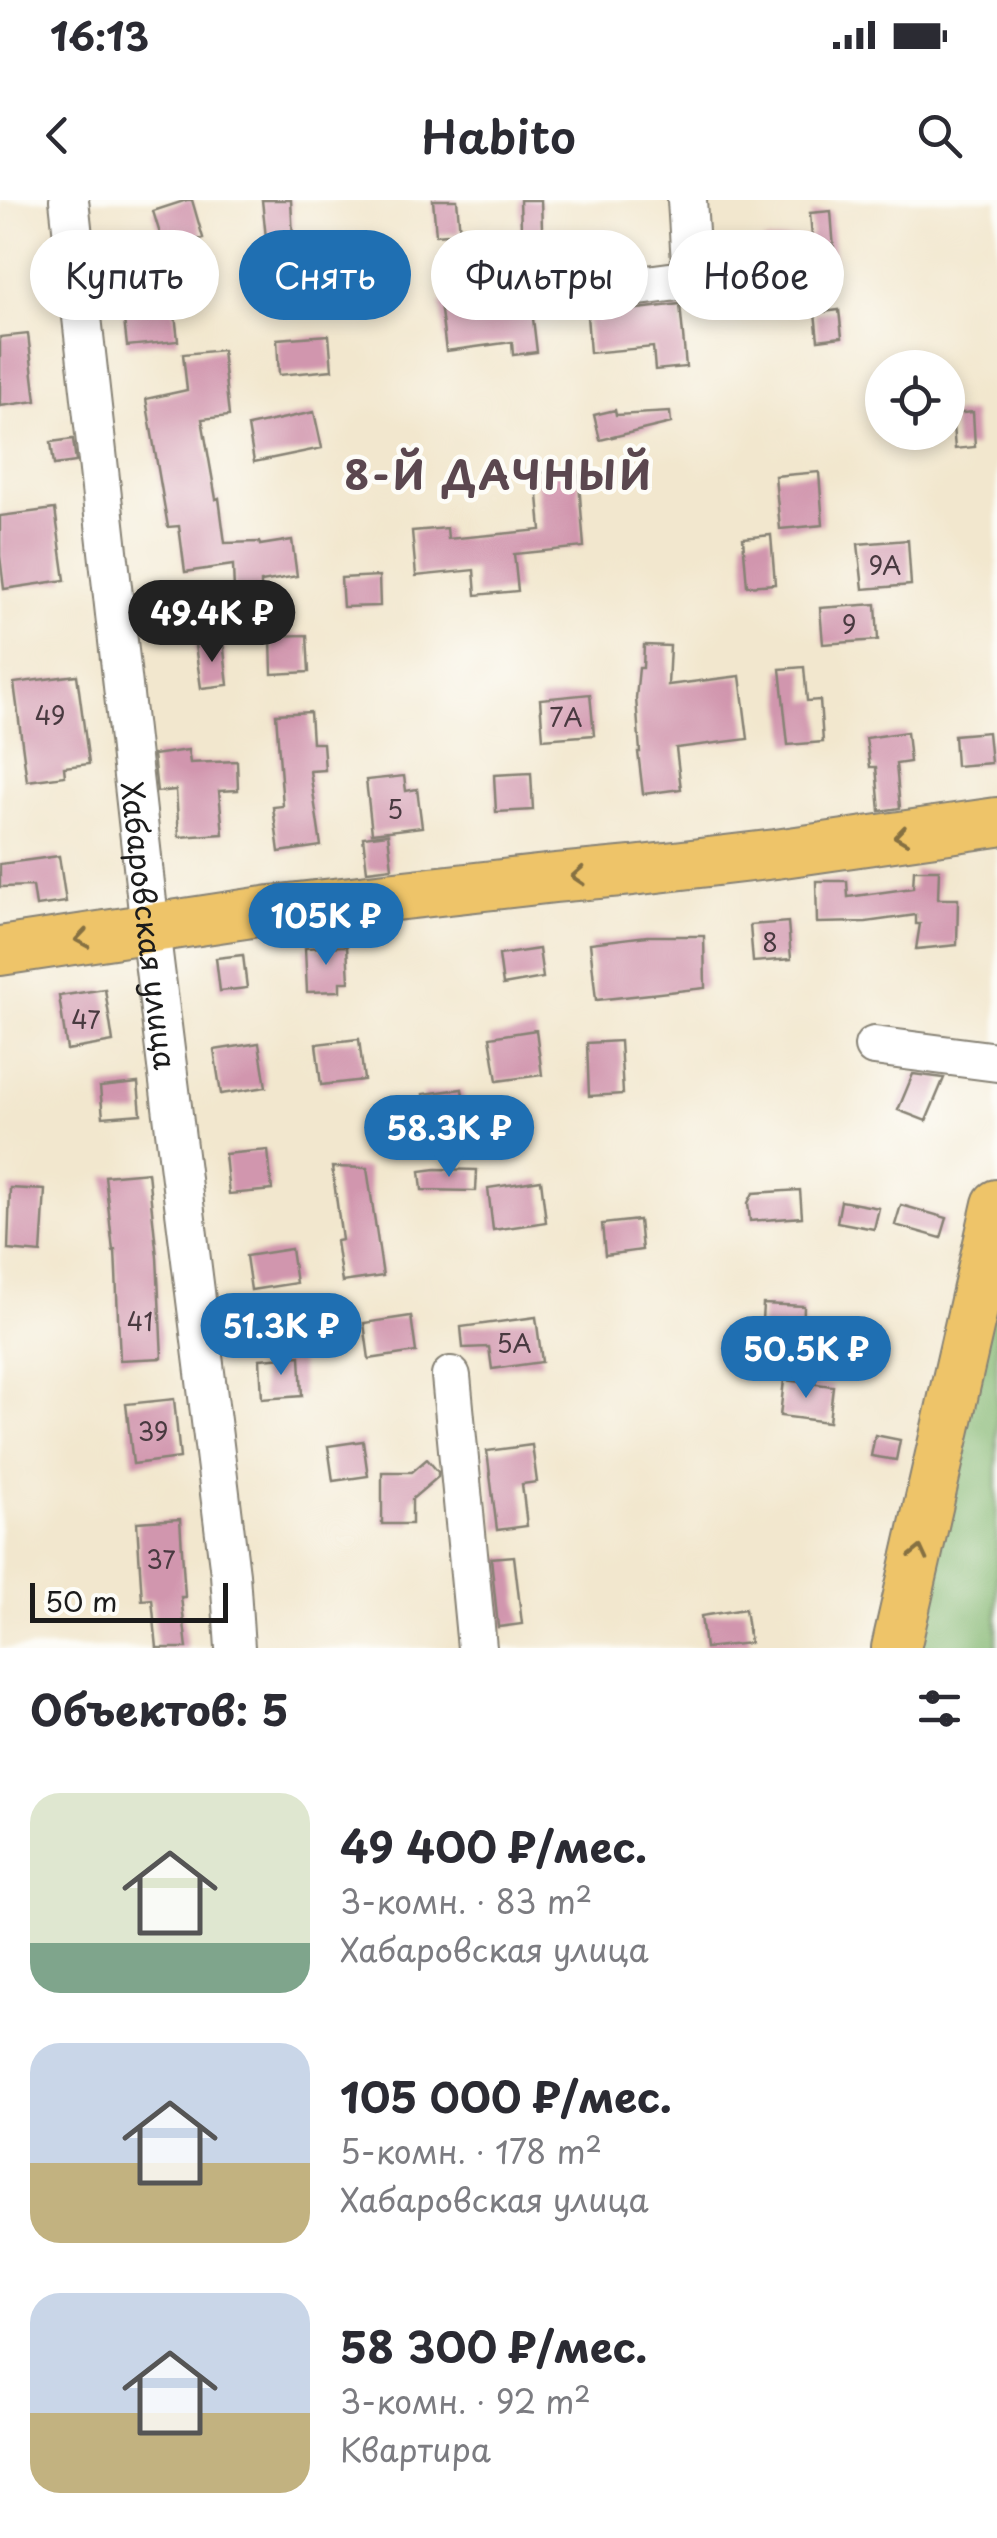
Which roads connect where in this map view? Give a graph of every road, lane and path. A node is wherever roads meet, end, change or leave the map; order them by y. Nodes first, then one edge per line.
1 (69, 200) edge
2 (687, 200) edge
3 (648, 285) edge
4 (997, 822) edge
5 (150, 929) junction
6 (0, 951) edge
7 (874, 1046) dead end
8 (997, 1062) edge
9 (997, 1204) edge
10 (450, 1376) dead end
11 (235, 1648) edge
12 (476, 1648) edge
13 (896, 1648) edge

1 - 5 street, Хабаровская улица
2 - 3 street
4 -> 5 main road
5 -> 6 main road
5 - 11 street, Хабаровская улица
7 - 8 street
13 -> 9 main road
10 - 12 street

